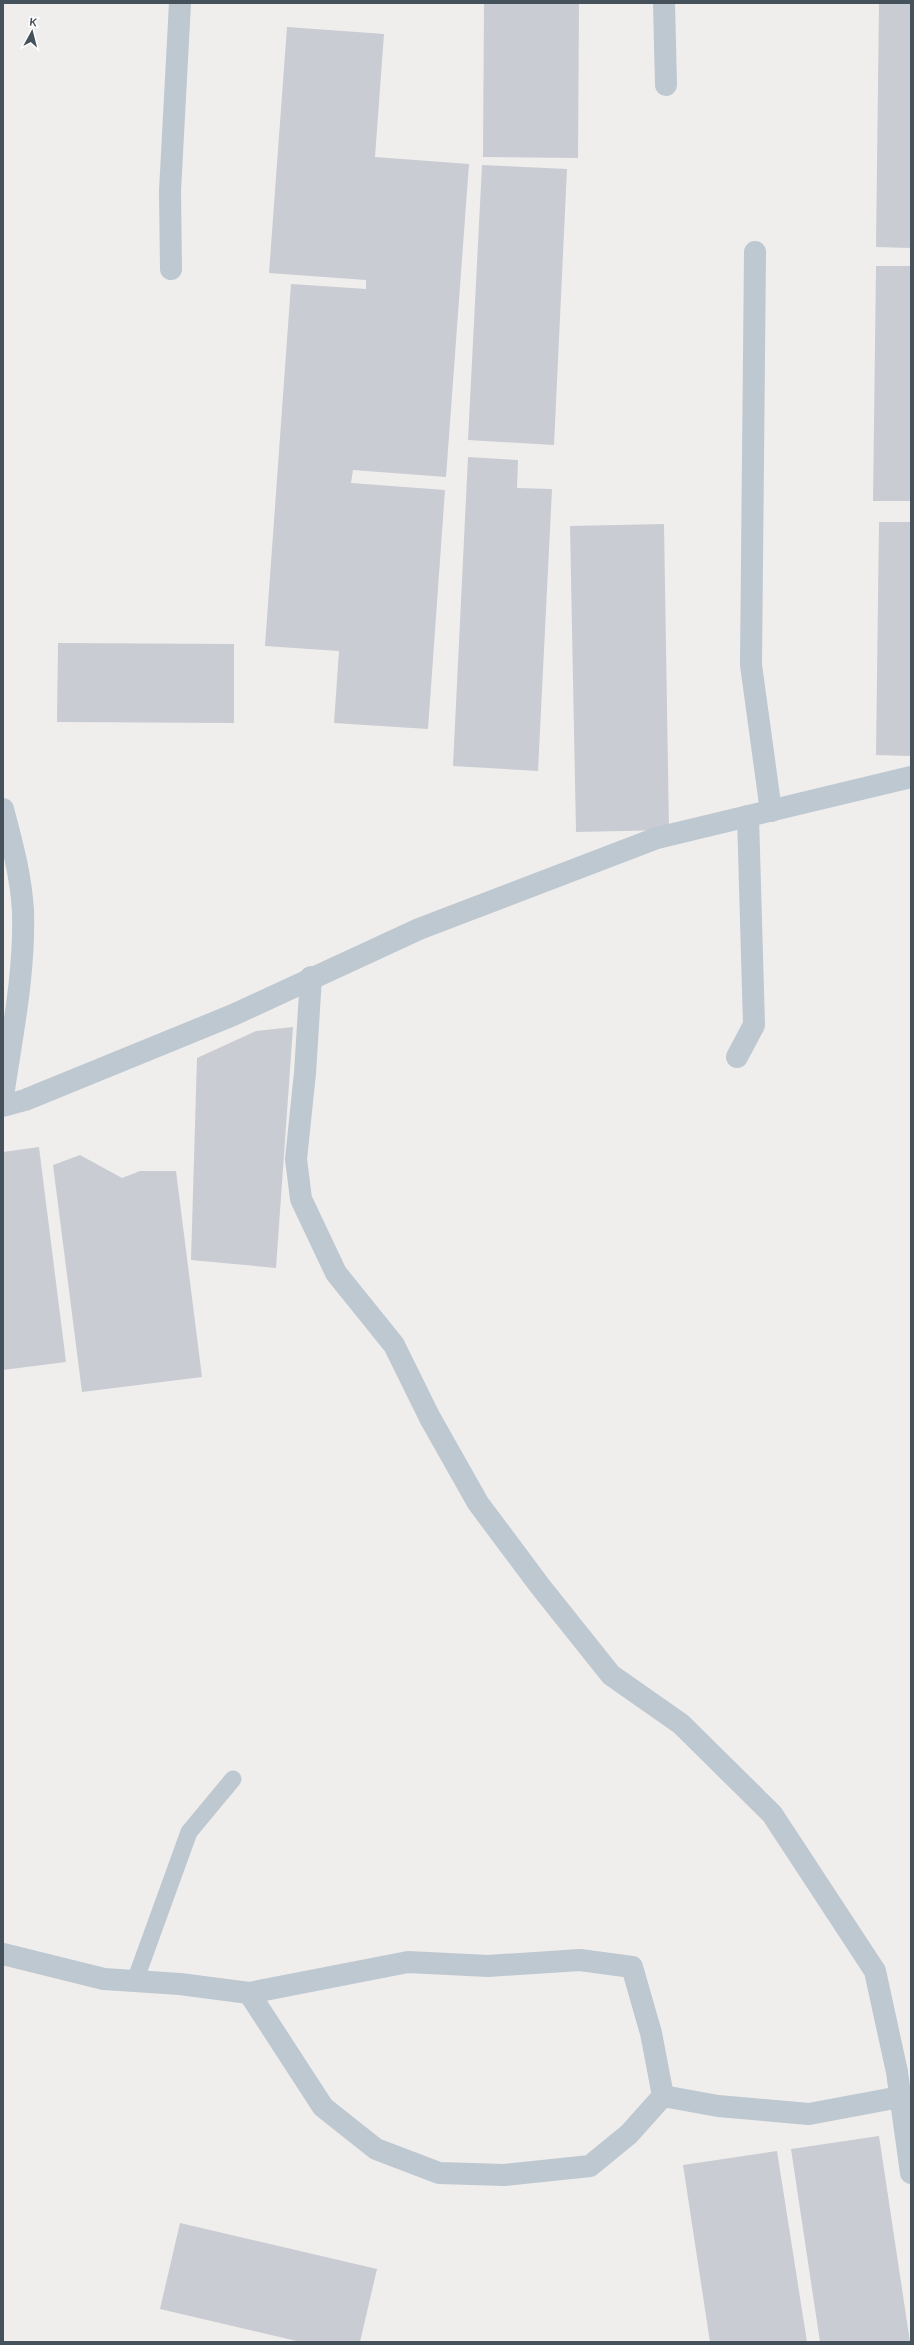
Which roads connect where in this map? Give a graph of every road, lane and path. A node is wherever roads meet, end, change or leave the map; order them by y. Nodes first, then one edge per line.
1 (180, 3) edge
2 (664, 3) edge
3 (666, 85) dead end
4 (756, 252) dead end
5 (171, 269) dead end
6 (911, 777) edge
7 (3, 809) edge
8 (771, 811) junction
9 (748, 816) junction
10 (312, 977) junction
11 (737, 1057) dead end
12 (3, 1096) edge
13 (3, 1106) edge
14 (233, 1779) dead end
15 (3, 1954) edge
16 (135, 1981) junction
17 (250, 1993) junction
18 (663, 2096) junction
19 (900, 2097) junction
20 (911, 2173) edge

1 - 5 street
2 - 3 street
4 - 8 street
6 - 8 street
7 - 12 street
8 - 9 street
9 - 10 street
9 - 11 street
10 - 13 street
10 - 19 street
14 - 16 lane
15 - 16 street
16 - 17 street
17 - 18 street
17 - 18 street
18 - 19 street
19 - 20 street

